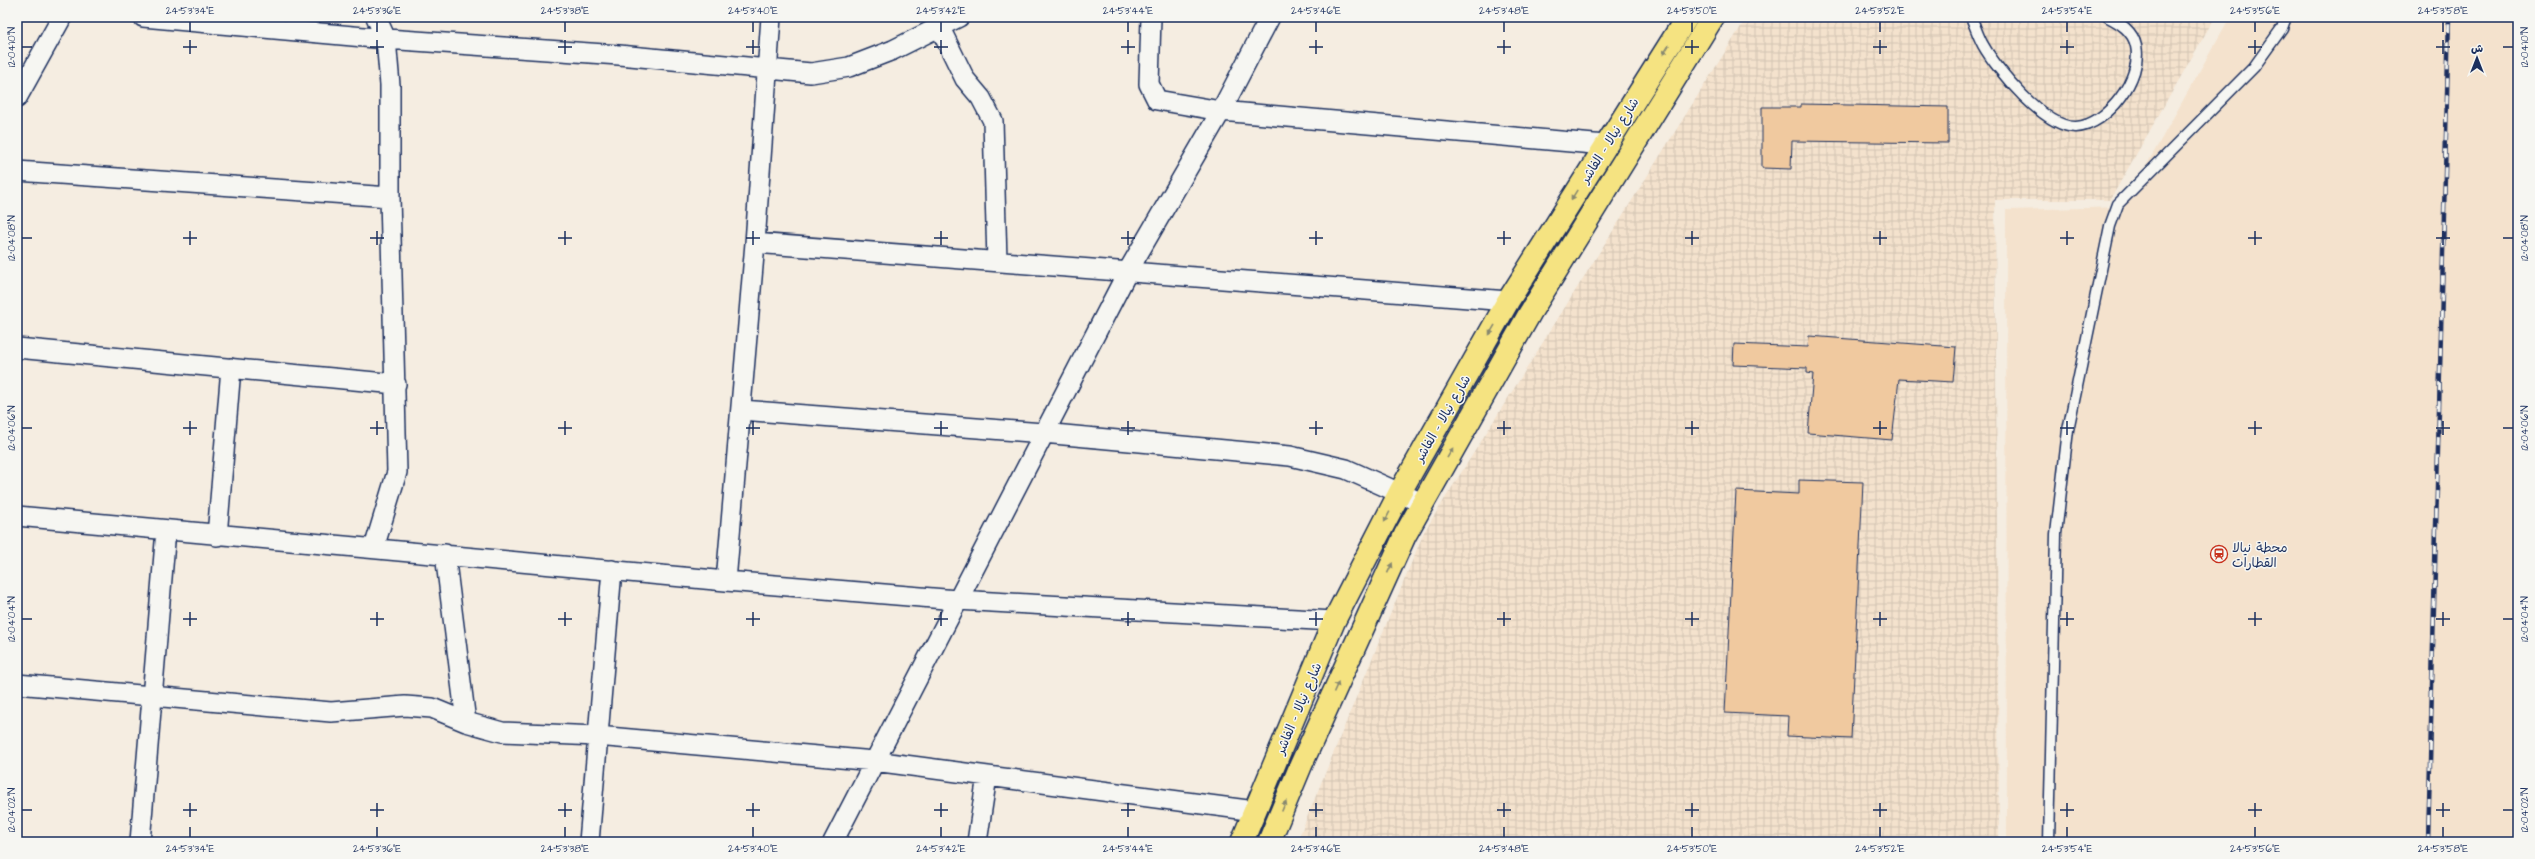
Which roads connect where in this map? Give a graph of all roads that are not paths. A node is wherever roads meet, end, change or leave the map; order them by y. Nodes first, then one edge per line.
1 (62, 17) edge
2 (143, 17) edge
3 (376, 17) edge
4 (771, 17) edge
5 (959, 17) edge
6 (1151, 17) edge
7 (1270, 17) edge
8 (1687, 17) edge
9 (1713, 17) edge
10 (1971, 17) edge
11 (2108, 17) edge
12 (2286, 17) edge
13 (940, 28) junction
14 (386, 39) junction
15 (768, 68) junction
16 (17, 98) edge
17 (1220, 111) junction
18 (1606, 145) junction
19 (17, 171) edge
20 (390, 197) junction
21 (756, 243) junction
22 (997, 261) junction
23 (1128, 271) junction
24 (1508, 301) junction
25 (17, 348) edge
26 (231, 368) junction
27 (396, 384) junction
28 (741, 410) junction
29 (1043, 433) junction
30 (1400, 492) junction
31 (1422, 503) junction
32 (17, 516) edge
33 (166, 530) junction
34 (217, 536) junction
35 (374, 548) junction
36 (444, 554) junction
37 (612, 570) junction
38 (726, 581) junction
39 (957, 600) junction
40 (1334, 622) junction
41 (17, 684) edge
42 (152, 696) junction
43 (466, 722) junction
44 (597, 736) junction
45 (874, 761) junction
46 (987, 776) junction
47 (1255, 811) junction
48 (140, 842) edge
49 (589, 842) edge
50 (833, 842) edge
51 (977, 842) edge
52 (1242, 842) edge
53 (1269, 842) edge
54 (2049, 842) edge

1 - 16 street
2 - 14 street
3 - 14 street
4 - 15 street
5 - 13 street
6 - 17 street
7 - 17 street
8 -> 18 highway, شارع نيالا - الفاشر
31 -> 9 highway, شارع نيالا - الفاشر
10 - 11 lane
12 - 54 lane
13 - 15 street
13 - 22 street
14 - 15 street
14 - 20 street
15 - 21 street
17 - 18 street
17 - 23 street
18 -> 24 highway, شارع نيالا - الفاشر
19 - 20 street
20 - 27 street
21 - 22 street
21 - 28 street
22 - 23 street
23 - 24 street
23 - 29 street
24 -> 30 highway, شارع نيالا - الفاشر
25 - 26 street
26 - 27 street
26 - 34 street
27 - 35 street
28 - 29 street
28 - 38 street
29 - 30 street
29 - 39 street
30 - 31 street
30 -> 40 highway, شارع نيالا - الفاشر
53 -> 31 highway, شارع نيالا - الفاشر
32 - 33 street
33 - 34 street
33 - 42 street
34 - 35 street
35 - 36 street
36 - 37 street
36 - 43 street
37 - 38 street
37 - 44 street
38 - 39 street
39 - 40 street
39 - 45 street
40 - 47 highway, شارع نيالا - الفاشر
41 - 42 street
42 - 43 street
42 - 48 street
43 - 44 street
44 - 45 street
44 - 49 street
45 - 46 street
45 - 50 street
46 - 47 street
46 - 51 street
47 - 52 highway, شارع نيالا - الفاشر

